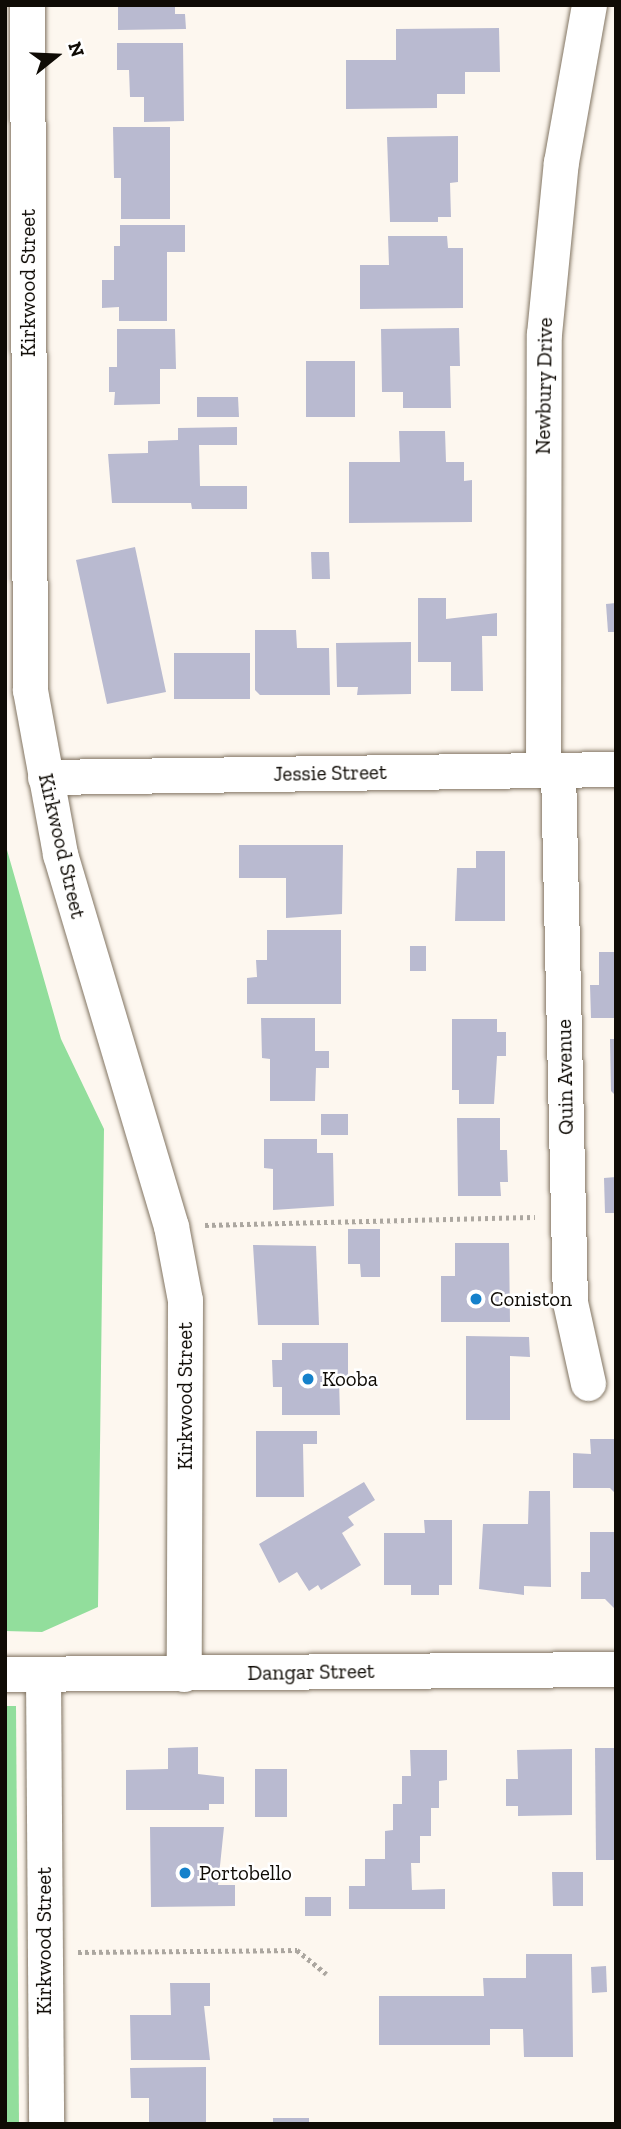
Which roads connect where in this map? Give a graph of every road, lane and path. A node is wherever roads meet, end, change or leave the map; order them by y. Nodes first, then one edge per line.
1 (27, 5) edge
2 (589, 5) edge
3 (616, 769) edge
4 (550, 770) junction
5 (45, 777) junction
6 (528, 1217) dead end
7 (190, 1225) dead end
8 (588, 1383) dead end
9 (616, 1669) edge
10 (5, 1674) edge
11 (43, 1674) junction
12 (184, 1674) junction
13 (67, 1952) dead end
14 (327, 1975) dead end
15 (46, 2124) edge

1 - 5 street, Kirkwood Street
2 - 4 street, Newbury Drive
3 - 4 street, Jessie Street
4 - 5 street, Jessie Street
4 - 8 street, Quin Avenue
5 - 12 street, Kirkwood Street
6 - 7 path
9 - 12 street, Dangar Street
10 - 11 street, Dangar Street
11 - 12 street, Dangar Street
11 - 15 street, Kirkwood Street
13 - 14 path

